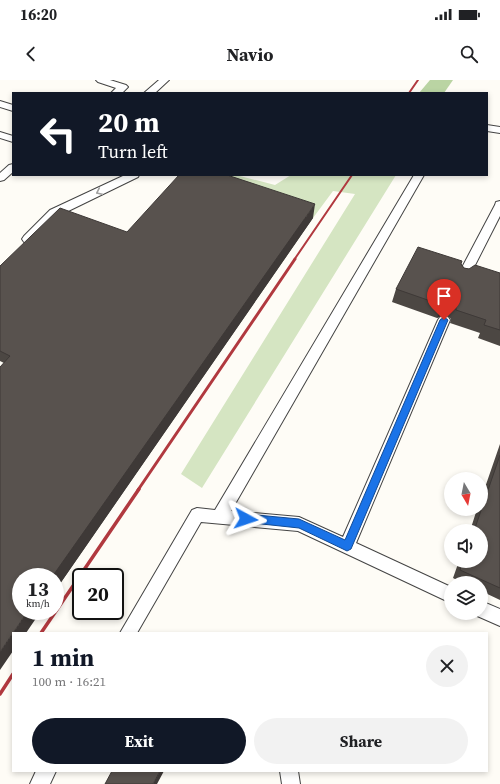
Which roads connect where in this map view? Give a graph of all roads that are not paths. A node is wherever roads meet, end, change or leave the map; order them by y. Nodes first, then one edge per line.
1 (101, 80) edge
2 (164, 80) edge
3 (117, 92) edge
4 (150, 92) edge
5 (0, 104) edge
6 (12, 108) edge
7 (488, 128) edge
8 (500, 130) edge
9 (0, 135) edge
10 (12, 139) edge
11 (12, 168) edge
12 (132, 176) edge
13 (418, 176) edge
14 (0, 178) edge
15 (500, 205) edge
16 (22, 245) edge
17 (463, 277) edge
18 (444, 320) edge
19 (219, 517) junction
20 (347, 546) junction
21 (444, 592) edge
22 (488, 612) edge
23 (500, 618) edge
24 (129, 632) edge
25 (46, 772) edge
26 (289, 772) edge
27 (39, 784) edge
28 (291, 784) edge

1 - 3 lane
2 - 4 lane
5 - 6 lane
7 - 8 lane
9 - 10 lane
11 - 14 lane
12 -> 16 lane
13 - 19 lane
15 - 17 lane
18 - 20 lane
19 - 20 lane
19 - 24 lane
20 - 21 lane
22 - 23 lane
25 - 27 lane
26 - 28 lane

